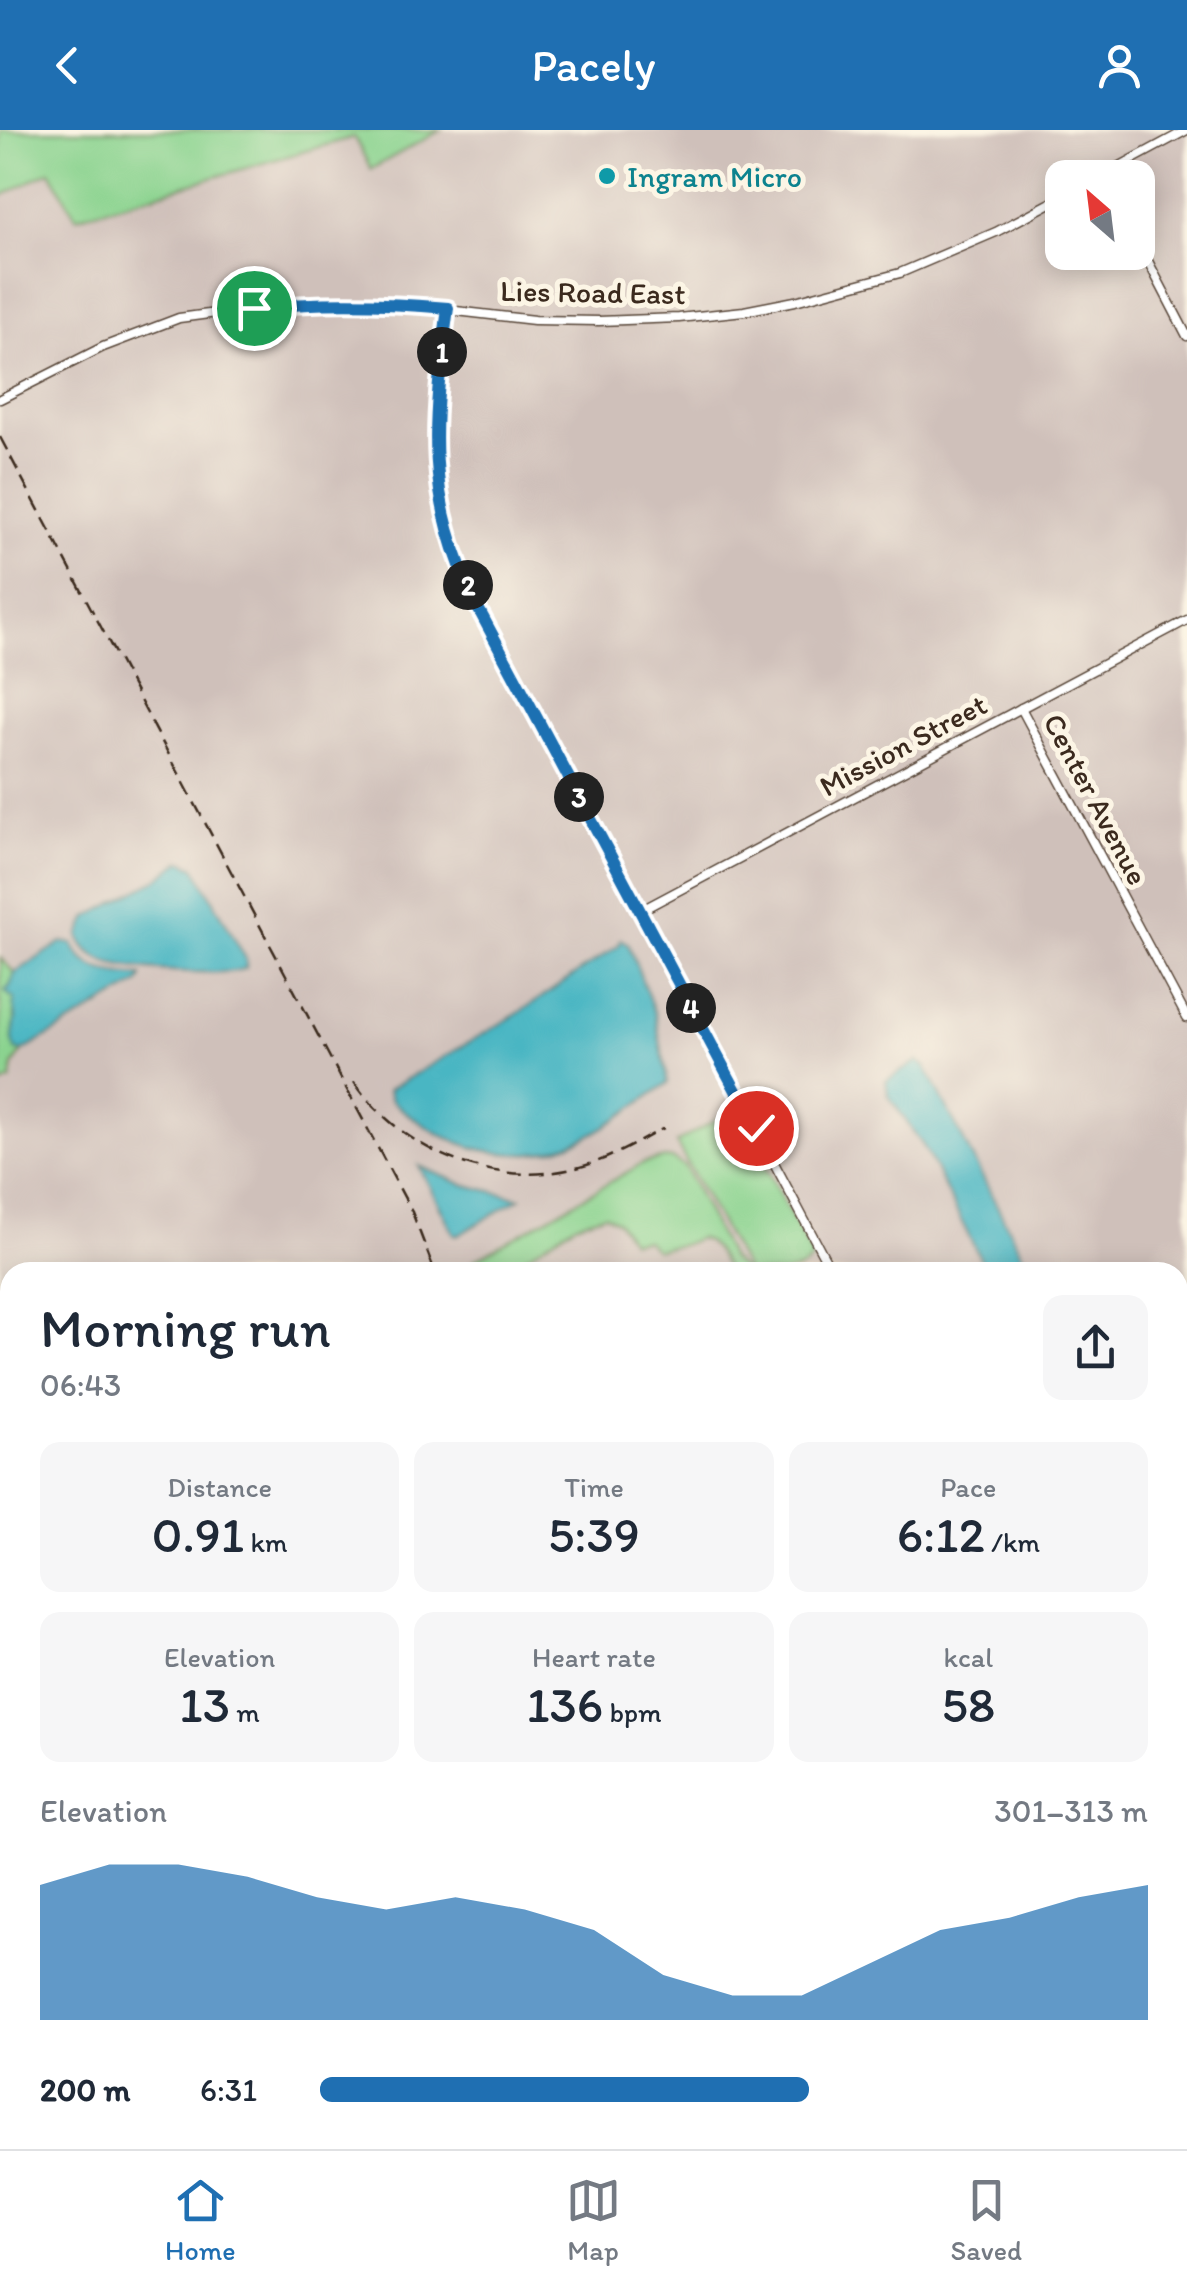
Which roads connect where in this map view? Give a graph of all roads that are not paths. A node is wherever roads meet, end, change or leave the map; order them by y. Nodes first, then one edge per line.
1 (1187, 130) edge
2 (1132, 160) edge
3 (1045, 206) edge
4 (1153, 270) edge
5 (448, 308) junction
6 (1187, 336) edge
7 (0, 398) edge
8 (1187, 620) edge
9 (1022, 708) junction
10 (640, 911) junction
11 (1187, 1018) edge
12 (827, 1262) edge

1 - 2 street
3 - 5 street, Lies Road East
4 - 6 street
5 - 7 street, Lies Road East
5 - 10 street
8 - 9 street, Mission Street
9 - 10 street, Mission Street
9 - 11 street, Center Avenue
10 - 12 street

